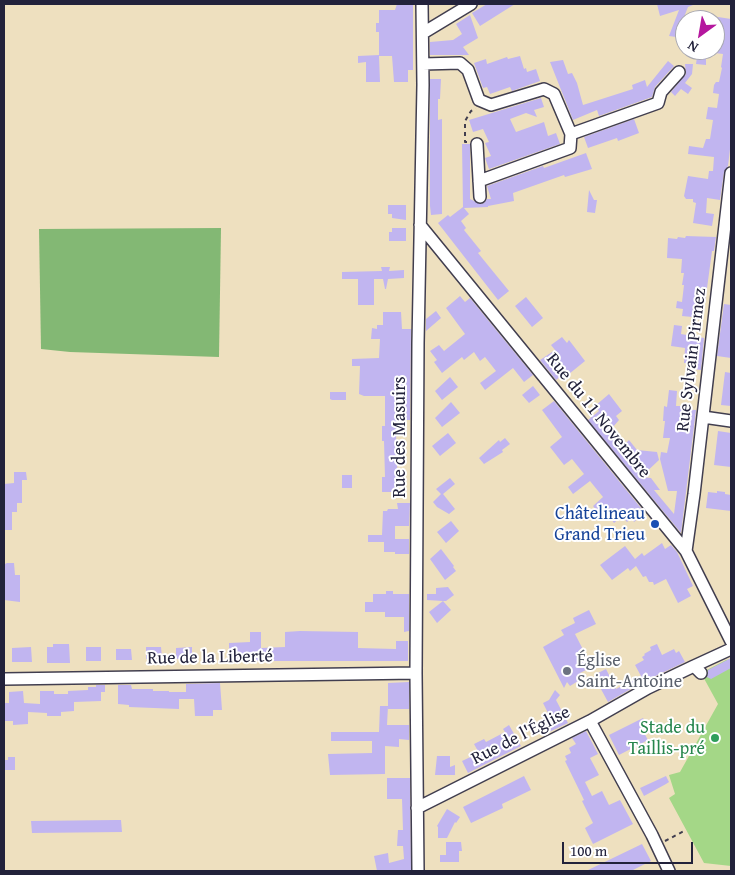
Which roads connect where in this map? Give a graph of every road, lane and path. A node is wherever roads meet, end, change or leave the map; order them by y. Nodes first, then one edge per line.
1 (422, 4) edge
2 (471, 4) edge
3 (422, 33) junction
4 (423, 64) junction
5 (679, 72) dead end
6 (488, 103) junction
7 (571, 134) junction
8 (477, 144) joint
9 (731, 173) edge
10 (479, 181) junction
11 (480, 197) dead end
12 (420, 224) junction
13 (703, 417) junction
14 (731, 421) edge
15 (686, 551) junction
16 (731, 641) edge
17 (731, 649) edge
18 (416, 672) junction
19 (4, 679) edge
20 (590, 721) junction
21 (417, 808) junction
22 (686, 830) dead end
23 (656, 845) junction
24 (418, 871) edge
25 (669, 871) edge

1 - 3 street, Rue des Masuirs
2 - 3 street
3 - 4 street, Rue des Masuirs
4 - 6 street
4 - 12 street, Rue des Masuirs
5 - 7 street
6 - 7 street
6 - 8 path
7 - 10 street
8 - 10 street
9 - 13 street, Rue Sylvain Pirmez
10 - 11 street
12 - 15 street, Rue du 11 Novembre
12 - 18 street, Rue des Masuirs
13 - 14 street
13 - 15 street, Rue Sylvain Pirmez
15 - 16 street, Rue du 11 Novembre
17 - 20 street, Rue de l'Église
18 - 19 street, Rue de la Liberté
18 - 21 street, Rue des Masuirs
20 - 21 street, Rue de l'Église
20 - 23 street
21 - 24 street, Rue des Masuirs
22 - 23 path
23 - 25 street

